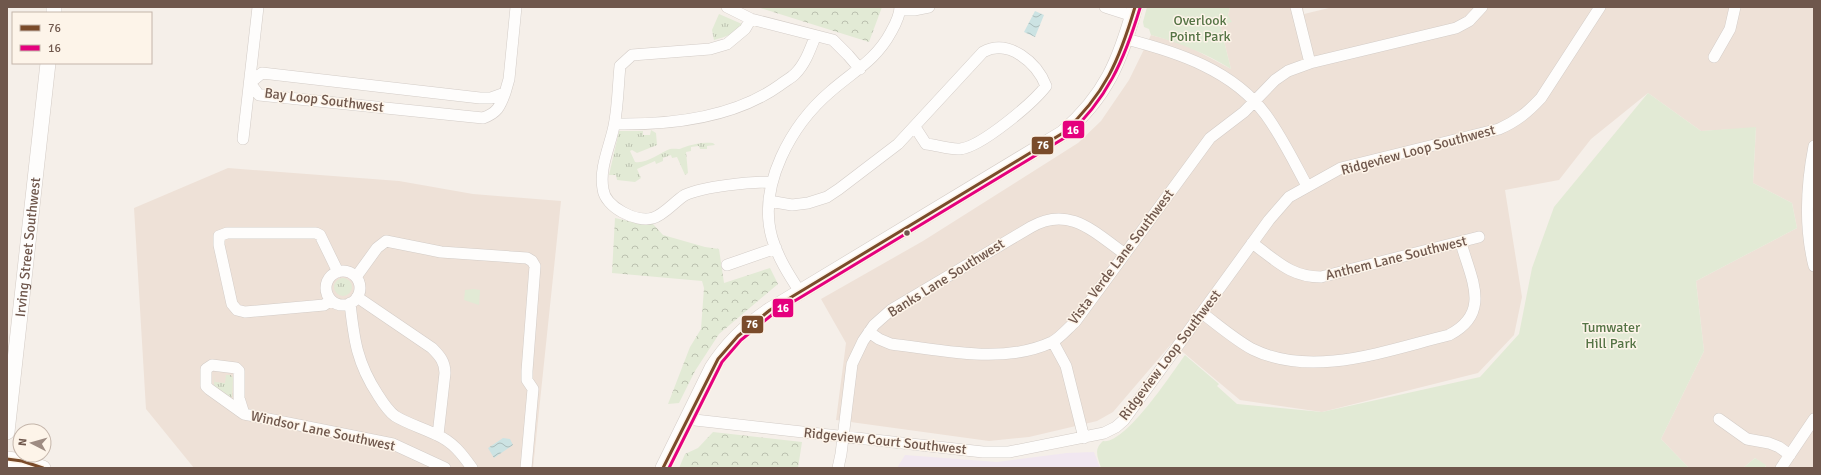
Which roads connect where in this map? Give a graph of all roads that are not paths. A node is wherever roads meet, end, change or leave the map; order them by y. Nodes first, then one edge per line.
1 (258, 7) edge
2 (516, 7) edge
3 (727, 7) edge
4 (929, 7) edge
5 (1105, 7) edge
6 (1296, 7) edge
7 (1482, 7) edge
8 (1600, 7) edge
9 (1736, 7) edge
10 (900, 8) edge
11 (1134, 12) edge
12 (751, 19) junction
13 (815, 37) junction
14 (1126, 39) junction
15 (1714, 57) dead end
16 (1310, 63) junction
17 (48, 64) edge
18 (860, 69) junction
19 (250, 83) junction
20 (505, 93) junction
21 (1254, 101) junction
22 (615, 124) junction
23 (915, 127) junction
24 (243, 139) dead end
25 (1814, 146) edge
26 (772, 182) junction
27 (1307, 186) junction
28 (769, 201) junction
29 (1479, 238) dead end
30 (1252, 243) junction
31 (1462, 243) junction
32 (776, 248) junction
33 (1125, 254) junction
34 (727, 265) dead end
35 (1814, 266) edge
36 (338, 272) junction
37 (356, 277) junction
38 (800, 292) junction
39 (332, 300) junction
40 (353, 300) junction
41 (1202, 313) junction
42 (869, 332) junction
43 (1054, 342) junction
44 (244, 414) junction
45 (686, 419) junction
46 (1719, 419) dead end
47 (1814, 419) edge
48 (7, 432) edge
49 (438, 435) junction
50 (844, 437) junction
51 (1084, 438) junction
52 (1790, 455) junction
53 (7, 459) edge
54 (43, 468) edge
55 (445, 468) edge
56 (472, 468) edge
57 (526, 468) edge
58 (663, 468) edge
59 (838, 468) edge
60 (1780, 468) edge

1 - 19 street
2 - 20 street, Bay Loop Southwest
3 - 12 street
4 - 10 street
5 - 11 street
6 - 16 street
7 - 16 street, Vista Verde Lane Southwest
8 - 27 street, Ridgeview Loop Southwest
9 - 15 street
10 - 18 street
11 - 14 street
12 - 13 street
12 - 22 street
13 - 18 street
13 - 22 street
14 - 21 street
14 - 38 street
16 - 21 street, Vista Verde Lane Southwest
17 - 48 street, Irving Street Southwest
18 - 26 street
19 - 20 street, Bay Loop Southwest
19 - 20 street, Bay Loop Southwest
19 - 24 street
21 - 27 street
21 - 33 street, Vista Verde Lane Southwest
22 - 26 street
23 - 23 street
23 - 28 street
25 - 35 street
26 - 28 street
27 - 30 street, Ridgeview Loop Southwest
28 - 32 street
29 - 31 street, Anthem Lane Southwest
30 - 31 street, Anthem Lane Southwest
30 - 41 street, Ridgeview Loop Southwest
31 - 41 street
32 - 34 street
32 - 38 street
33 - 42 street, Banks Lane Southwest
33 - 43 street, Vista Verde Lane Southwest
36 - 37 street
36 - 39 street
36 - 39 street
37 - 40 street
37 - 57 street
38 - 45 street
39 - 40 street
40 - 49 street
40 - 49 street
41 - 51 street, Ridgeview Loop Southwest
42 - 43 street, Vista Verde Lane Southwest
42 - 50 street, Banks Lane Southwest
43 - 51 street
44 - 44 street, Windsor Lane Southwest
44 - 55 street, Windsor Lane Southwest
45 - 50 street, Ridgeview Court Southwest
45 - 58 street
46 - 52 street
47 - 52 street
49 - 56 street
50 - 51 street, Ridgeview Court Southwest
50 - 59 street, Banks Lane Southwest
52 - 60 street
53 - 54 street

